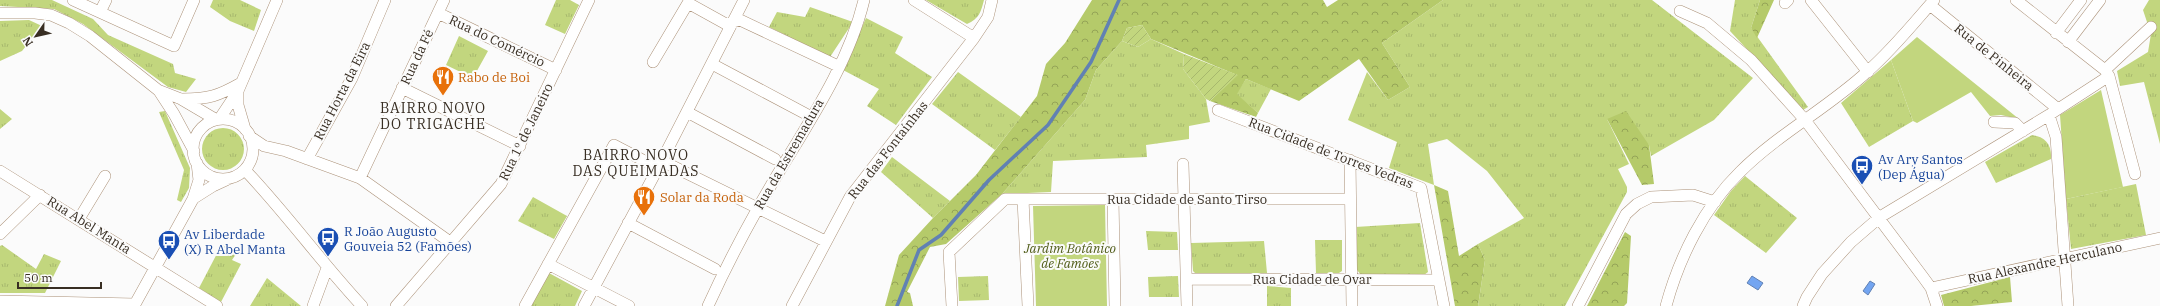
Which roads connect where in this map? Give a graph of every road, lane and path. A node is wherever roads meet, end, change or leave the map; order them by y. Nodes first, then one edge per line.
1 (73, 0) edge
2 (106, 0) edge
3 (194, 0) edge
4 (277, 0) edge
5 (385, 0) edge
6 (444, 0) edge
7 (588, 0) edge
8 (744, 0) edge
9 (864, 0) edge
10 (914, 0) edge
11 (992, 0) edge
12 (1811, 0) edge
13 (2016, 0) edge
14 (2081, 0) edge
15 (2100, 0) edge
16 (1932, 3) edge
17 (1680, 11) dead end
18 (100, 12) junction
19 (0, 13) edge
20 (438, 14) junction
21 (733, 23) junction
22 (2151, 27) dead end
23 (2056, 33) junction
24 (974, 38) junction
25 (2068, 42) junction
26 (653, 62) dead end
27 (712, 64) junction
28 (838, 66) junction
29 (556, 70) junction
30 (1868, 72) junction
31 (2107, 73) junction
32 (240, 87) junction
33 (402, 88) junction
34 (158, 90) junction
35 (181, 99) junction
36 (1218, 110) dead end
37 (687, 112) junction
38 (2054, 112) junction
39 (806, 114) dead end
40 (217, 119) junction
41 (1805, 120) junction
42 (1994, 122) dead end
43 (2023, 131) junction
44 (247, 133) junction
45 (520, 146) junction
46 (195, 155) junction
47 (307, 159) junction
48 (775, 159) dead end
49 (1350, 160) junction
50 (1183, 164) dead end
51 (660, 165) junction
52 (245, 170) junction
53 (0, 171) edge
54 (2135, 174) dead end
55 (105, 176) dead end
56 (360, 178) junction
57 (226, 180) junction
58 (40, 195) junction
59 (194, 199) junction
60 (1023, 199) junction
61 (1113, 199) junction
62 (1185, 199) junction
63 (1350, 200) junction
64 (1714, 202) junction
65 (758, 208) junction
66 (1880, 217) junction
67 (79, 219) junction
68 (628, 224) junction
69 (0, 234) edge
70 (2160, 238) edge
71 (825, 241) junction
72 (450, 242) junction
73 (2065, 258) junction
74 (548, 264) junction
75 (157, 267) junction
76 (327, 268) junction
77 (715, 269) dead end
78 (1187, 279) junction
79 (1352, 279) junction
80 (1438, 280) junction
81 (593, 288) junction
82 (1930, 288) junction
83 (0, 301) edge
84 (134, 305) edge
85 (217, 306) edge
86 (313, 306) edge
87 (362, 306) edge
88 (396, 306) edge
89 (525, 306) edge
90 (584, 306) edge
91 (629, 306) edge
92 (708, 306) edge
93 (792, 306) edge
94 (952, 306) edge
95 (1028, 306) edge
96 (1115, 306) edge
97 (1187, 306) edge
98 (1352, 306) edge
99 (1444, 306) edge
100 (1578, 306) edge
101 (1666, 306) edge
102 (1803, 306) edge
103 (1937, 306) edge
104 (2068, 306) edge

1 - 18 street
2 - 18 street
3 - 18 street
4 - 32 street
5 - 47 street, Rua Horta da Eira
6 - 20 street, Rua da Fé
7 - 29 street, Rua 1º de Janeiro
8 - 21 street
9 - 28 street, Rua da Estremadura
10 - 24 street
11 - 24 street, Rua das Fontaínhas
12 - 30 street
13 - 23 street
14 - 23 street
15 - 25 street
16 - 30 street
16 - 38 street, Rua de Pinheira
17 - 41 street
19 - 34 street
20 - 29 street, Rua do Comércio
20 - 33 street, Rua da Fé
21 - 26 street
21 - 27 street
21 - 28 street
22 - 31 street
23 - 25 street
24 - 71 street, Rua das Fontaínhas
25 - 31 street
27 - 37 street
27 - 39 street
28 - 65 street, Rua da Estremadura
29 - 45 street, Rua 1º de Janeiro
30 - 41 street
31 - 38 street
31 - 54 street
32 - 35 street
32 - 40 street
32 - 44 street
33 - 45 street
33 - 56 street, Rua da Fé
34 - 35 street
34 - 46 street
35 - 40 street
36 - 49 street, Rua Cidade de Torres Vedras
37 - 48 street
37 - 51 street
38 - 43 street
38 - 73 street
40 - 44 street
40 - 46 street
41 - 64 street
41 - 66 street
42 - 43 street
43 - 66 street
44 - 47 street
44 - 52 street
45 - 72 street, Rua 1º de Janeiro
46 - 57 street
46 - 59 street
47 - 56 street
49 - 63 street
49 - 80 street, Rua Cidade de Torres Vedras
50 - 62 street
51 - 65 street
51 - 68 street
51 - 74 street
52 - 57 street
52 - 76 street
53 - 58 street, Rua Abel Manta
55 - 67 street
56 - 72 street
57 - 59 street
58 - 67 street, Rua Abel Manta
58 - 69 street
59 - 75 street
60 - 61 street, Rua Cidade de Santo Tirso
60 - 94 street, Rua Cidade de Santo Tirso
60 - 95 street
61 - 62 street, Rua Cidade de Santo Tirso
61 - 96 street
62 - 63 street, Rua Cidade de Santo Tirso
62 - 78 street
63 - 79 street
64 - 100 street
64 - 101 street
65 - 71 street
65 - 92 street, Rua da Estremadura
66 - 82 street
66 - 102 street
67 - 75 street, Rua Abel Manta
68 - 77 street
68 - 81 street
70 - 73 street, Rua Alexandre Herculano
71 - 93 street, Rua das Fontaínhas
72 - 88 street, Rua 1º de Janeiro
73 - 82 street, Rua Alexandre Herculano
73 - 104 street
74 - 81 street
74 - 89 street
75 - 84 street
75 - 85 street, Rua Abel Manta
76 - 86 street
76 - 87 street
78 - 79 street, Rua Cidade de Ovar
78 - 97 street
79 - 80 street, Rua Cidade de Ovar
79 - 98 street
80 - 99 street, Rua Cidade de Torres Vedras
81 - 90 street
81 - 91 street
82 - 103 street
83 - 84 street

